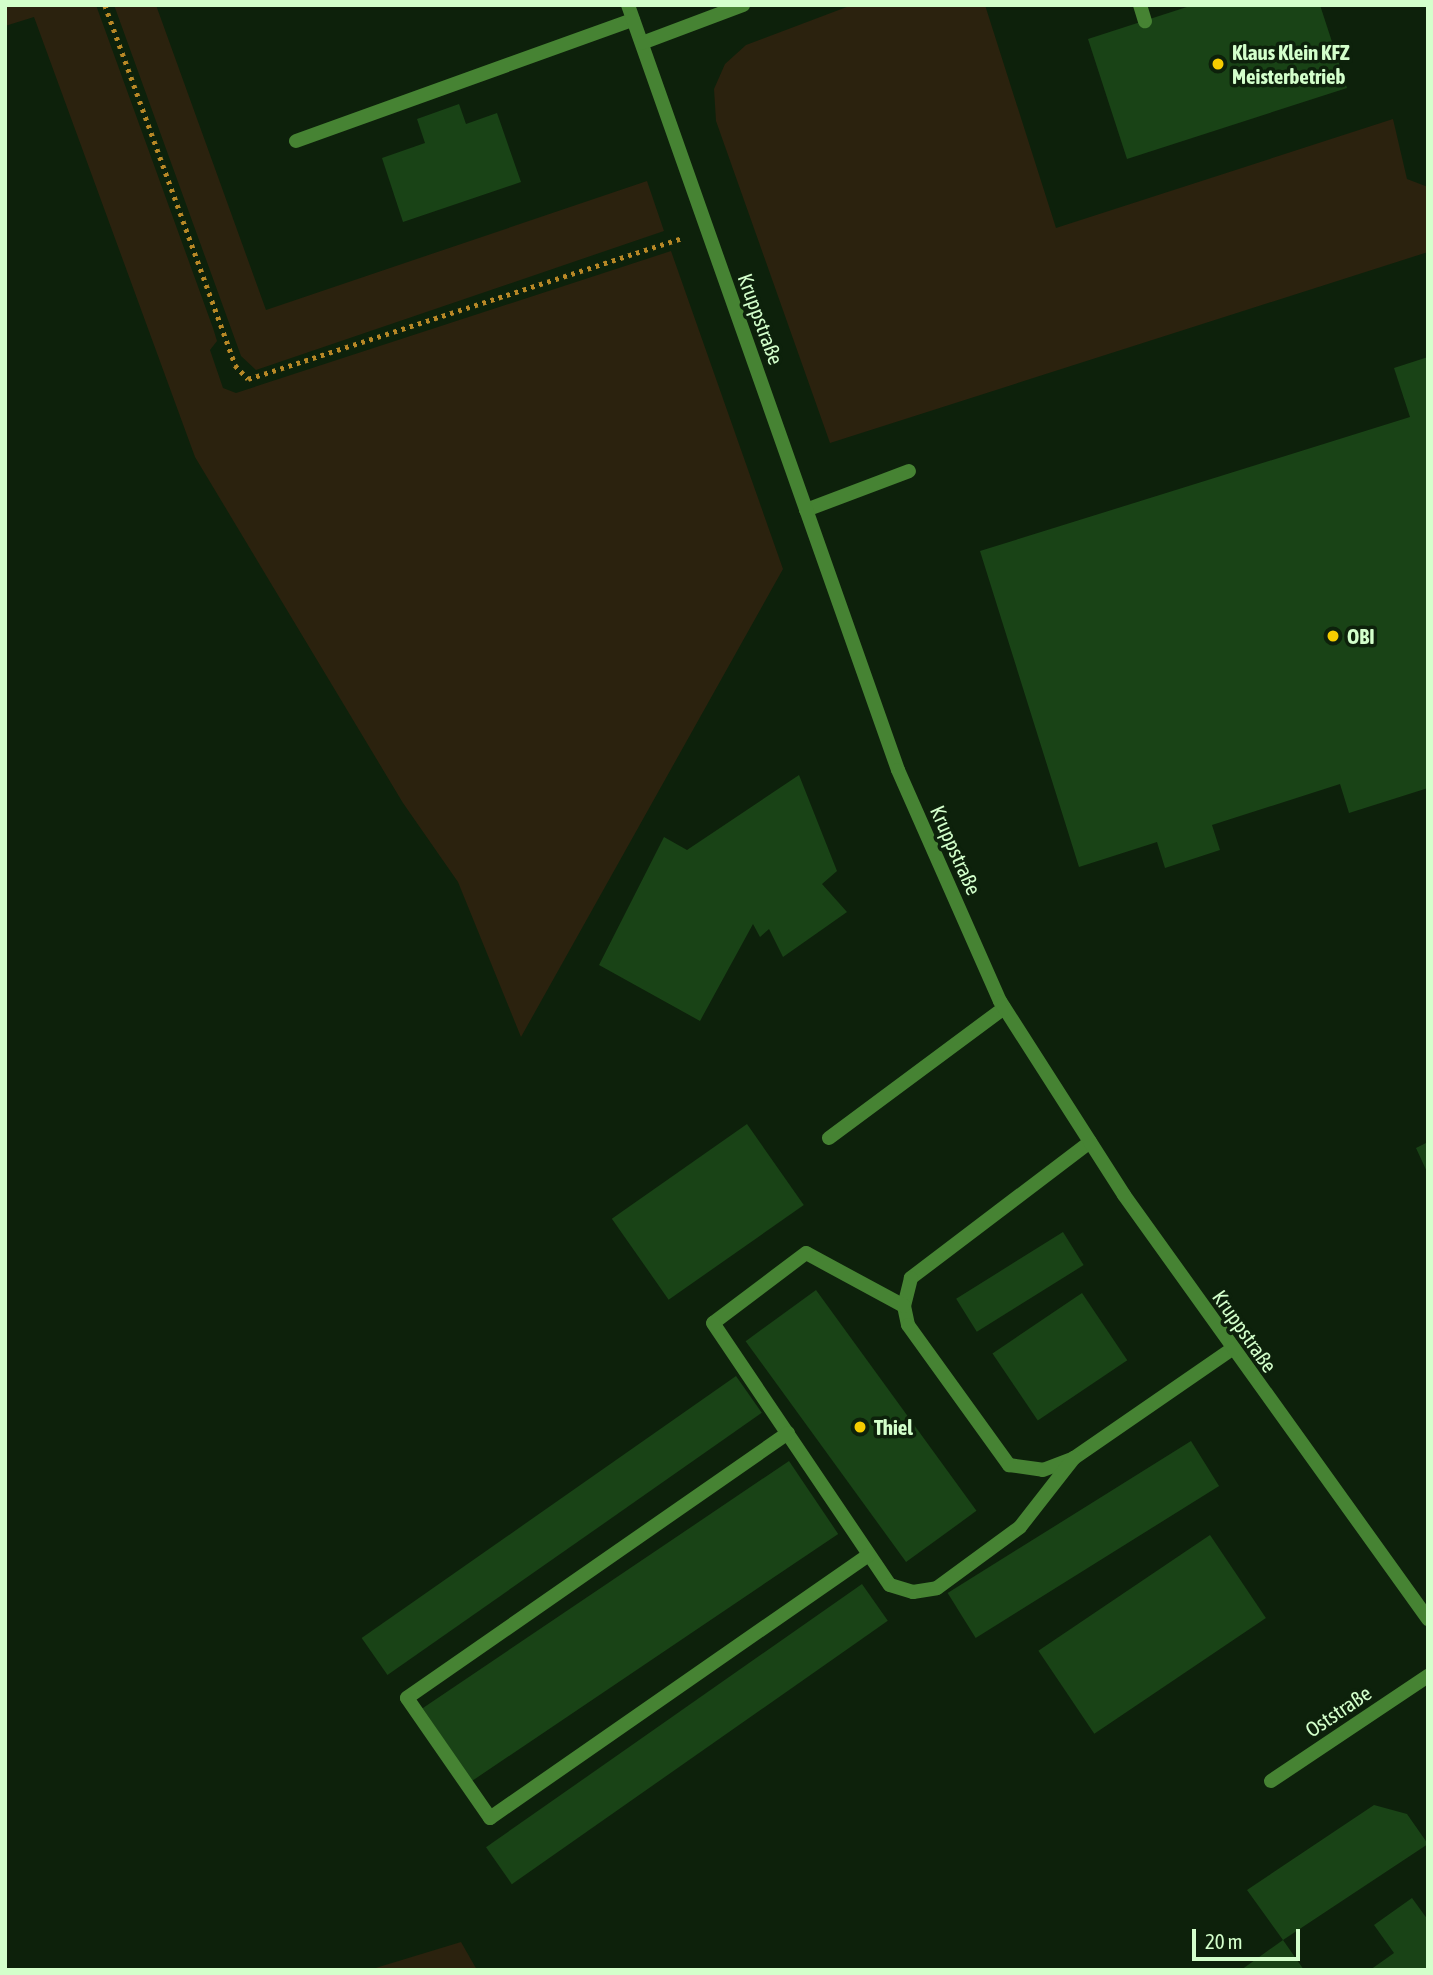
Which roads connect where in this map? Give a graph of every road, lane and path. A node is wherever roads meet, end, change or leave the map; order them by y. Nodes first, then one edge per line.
1 (105, 5) edge
2 (628, 5) edge
3 (743, 5) edge
4 (1140, 5) edge
5 (634, 20) junction
6 (1145, 21) dead end
7 (642, 43) junction
8 (296, 141) dead end
9 (707, 230) junction
10 (909, 471) dead end
11 (806, 510) junction
12 (1004, 1008) junction
13 (829, 1138) dead end
14 (1090, 1142) junction
15 (904, 1306) junction
16 (1233, 1349) junction
17 (788, 1433) junction
18 (1074, 1458) junction
19 (869, 1555) junction
20 (1428, 1619) edge
21 (1428, 1675) edge
22 (1271, 1782) dead end

1 - 9 path
2 - 5 street, Kruppstraße
3 - 7 street
4 - 6 street
5 - 7 street, Kruppstraße
5 - 8 street
7 - 9 street, Kruppstraße
9 - 11 street, Kruppstraße
10 - 11 street
11 - 12 street, Kruppstraße
12 - 13 street
12 - 14 street, Kruppstraße
14 - 15 street
14 - 16 street, Kruppstraße
15 - 17 street
15 - 18 street
16 - 18 street
16 - 20 street, Kruppstraße
17 - 19 street
17 - 19 street
18 - 19 street
21 - 22 street, Oststraße

